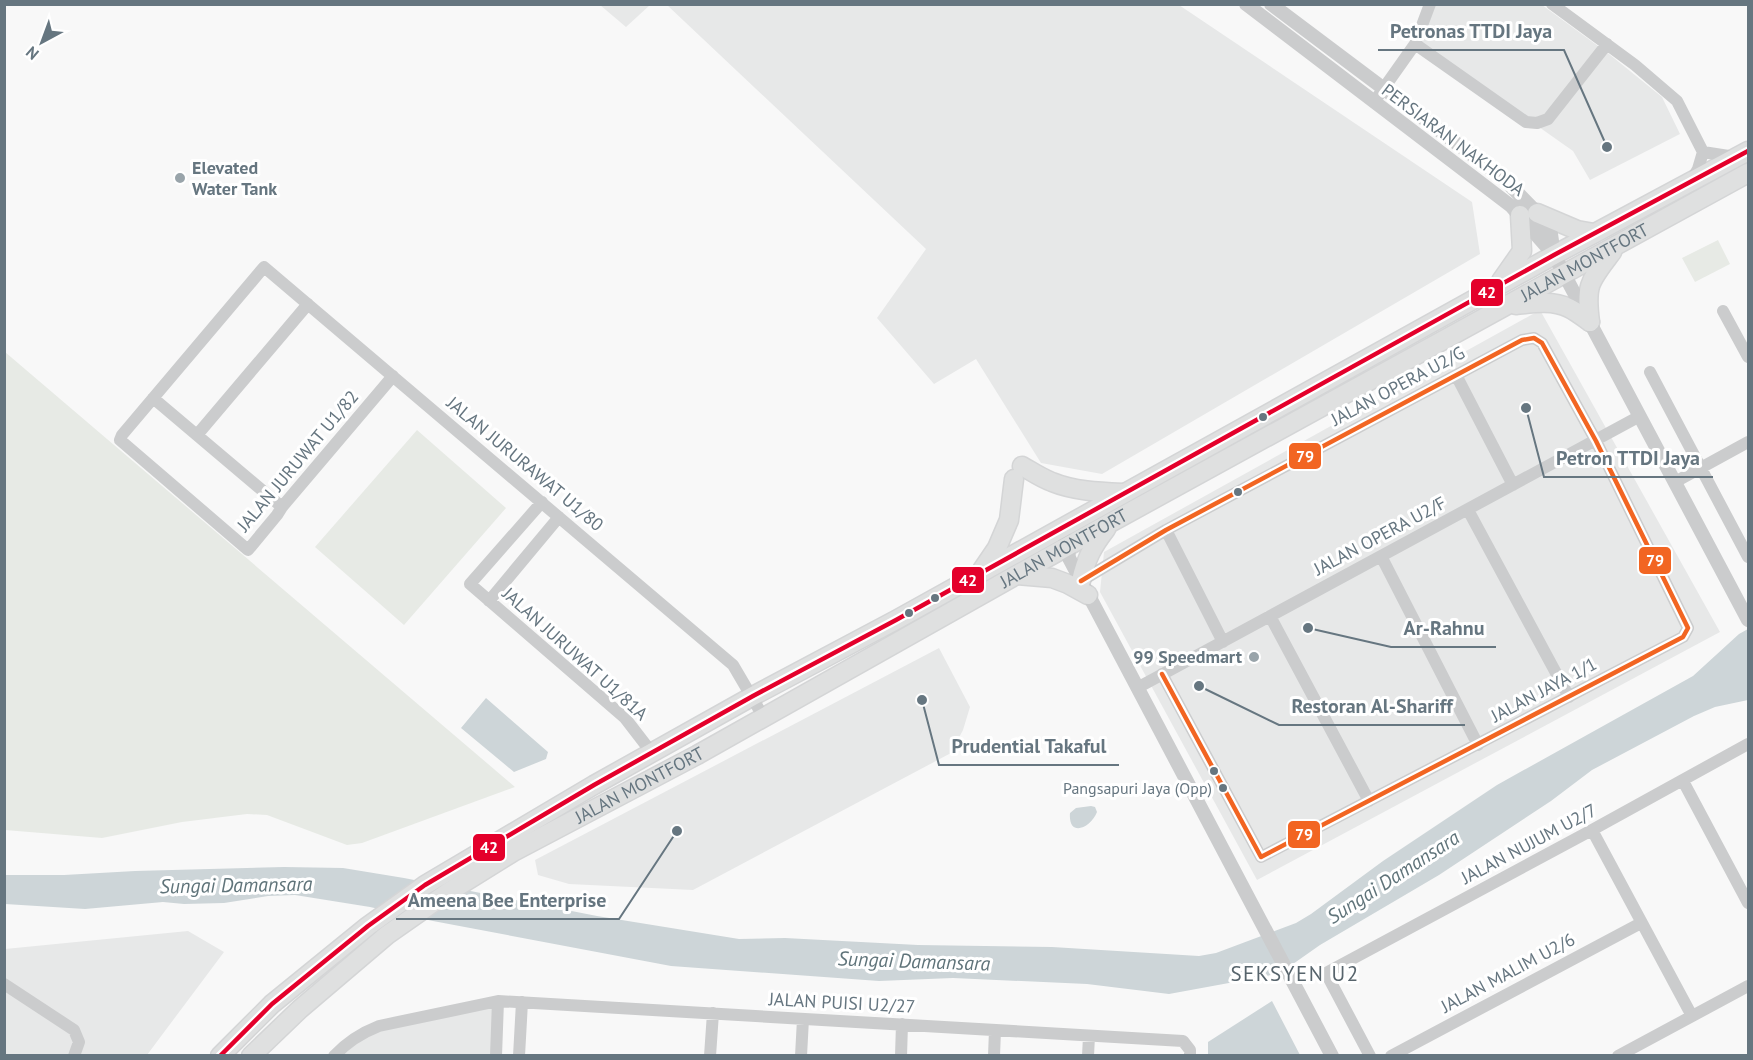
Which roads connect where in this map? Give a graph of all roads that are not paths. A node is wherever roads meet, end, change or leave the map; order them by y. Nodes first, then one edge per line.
1 (1246, 4) edge
2 (1271, 4) edge
3 (1430, 4) edge
4 (1552, 4) edge
5 (1415, 44) junction
6 (1607, 44) junction
7 (1383, 89) junction
8 (1374, 102) junction
9 (1703, 152) junction
10 (1743, 154) edge
11 (1749, 174) edge
12 (1691, 181) junction
13 (1528, 214) junction
14 (1594, 233) junction
15 (1617, 246) junction
16 (1554, 255) junction
17 (1565, 274) junction
18 (1496, 287) junction
19 (308, 304) junction
20 (1508, 306) junction
21 (1723, 311) dead end
22 (1590, 322) junction
23 (1749, 357) edge
24 (1650, 372) dead end
25 (1456, 375) junction
26 (393, 376) junction
27 (153, 398) junction
28 (1640, 417) junction
29 (197, 435) junction
30 (1596, 441) junction
31 (1749, 442) edge
32 (1701, 468) junction
33 (1675, 482) junction
34 (1513, 485) junction
35 (1124, 493) junction
36 (542, 502) junction
37 (282, 507) junction
38 (1468, 510) junction
39 (560, 517) junction
40 (1111, 523) junction
41 (1166, 530) junction
42 (1054, 532) junction
43 (1065, 552) junction
44 (1381, 556) junction
45 (1749, 557) edge
46 (979, 574) junction
47 (1017, 575) junction
48 (1084, 588) junction
49 (489, 601) junction
50 (1745, 614) edge
51 (1270, 616) junction
52 (1223, 642) junction
53 (1162, 675) junction
54 (1137, 688) junction
55 (753, 696) junction
56 (1569, 697) junction
57 (764, 718) junction
58 (1749, 744) edge
59 (1478, 745) junction
60 (652, 753) junction
61 (1683, 781) junction
62 (1369, 801) junction
63 (1592, 831) junction
64 (1749, 903) edge
65 (1641, 922) junction
66 (4, 984) edge
67 (1749, 986) edge
68 (498, 1001) junction
69 (522, 1002) junction
70 (712, 1013) junction
71 (1692, 1016) junction
72 (803, 1019) junction
73 (902, 1024) junction
74 (995, 1030) junction
75 (1089, 1036) junction
76 (74, 1056) edge
77 (220, 1056) edge
78 (251, 1056) edge
79 (334, 1056) edge
80 (496, 1056) edge
81 (519, 1056) edge
82 (710, 1056) edge
83 (801, 1056) edge
84 (901, 1056) edge
85 (994, 1056) edge
86 (1088, 1056) edge
87 (1190, 1056) edge
88 (1332, 1056) edge
89 (1370, 1056) edge
90 (1391, 1056) edge
91 (1617, 1056) edge

1 - 8 street, PERSIARAN NAKHODA
2 - 7 street, PERSIARAN NAKHODA
3 - 5 street
4 - 6 street
5 - 6 street
5 - 7 street
6 - 9 street
7 - 8 street
7 - 13 street, PERSIARAN NAKHODA
8 - 13 street, PERSIARAN NAKHODA
9 - 10 street
9 - 12 street
10 - 12 main road, JALAN MONTFORT
11 - 15 main road, JALAN MONTFORT
12 - 14 main road, JALAN MONTFORT
13 - 14 main road
13 - 16 street, PERSIARAN NAKHODA
13 - 18 main road
14 - 16 main road, JALAN MONTFORT
15 - 17 main road, JALAN MONTFORT
15 - 22 main road
16 - 17 street, PERSIARAN NAKHODA
16 - 18 main road, JALAN MONTFORT
17 - 20 main road, JALAN MONTFORT
17 - 22 street, PERSIARAN NAKHODA
18 - 35 main road, JALAN MONTFORT
19 - 26 street, JALAN JURURAWAT U1/80
19 - 27 street, JALAN JURURAWAT U1/80
19 - 29 street
20 - 22 main road
20 - 40 main road, JALAN MONTFORT
21 - 23 street
22 - 28 street, PERSIARAN NAKHODA
24 - 32 street
25 - 30 street, JALAN OPERA U2/G
25 - 34 street
25 - 41 street, JALAN OPERA U2/G
26 - 36 street, JALAN JURURAWAT U1/80
26 - 37 street, JALAN JURUWAT U1/82
27 - 29 street
27 - 37 street, JALAN JURUWAT U1/82
28 - 30 street, JALAN OPERA U2/F
28 - 33 street, PERSIARAN NAKHODA
29 - 37 street
30 - 34 street, JALAN OPERA U2/F
30 - 56 street, JALAN JAYA 1/1
31 - 32 street
32 - 33 street
32 - 45 street
33 - 50 street, PERSIARAN NAKHODA
34 - 38 street, JALAN OPERA U2/F
35 - 42 main road, JALAN MONTFORT
35 - 46 main road
36 - 39 street, JALAN JURURAWAT U1/80
36 - 49 street, JALAN JURUWAT U1/81A
38 - 44 street, JALAN OPERA U2/F
38 - 56 street
39 - 49 street
39 - 55 street, JALAN JURURAWAT U1/80
40 - 43 main road, JALAN MONTFORT
40 - 48 main road
41 - 48 street, JALAN OPERA U2/G
41 - 52 street
42 - 43 street
42 - 46 main road, JALAN MONTFORT
43 - 47 main road, JALAN MONTFORT
43 - 48 street
44 - 51 street, JALAN OPERA U2/F
44 - 59 street
46 - 55 main road, JALAN MONTFORT
47 - 48 main road
47 - 57 main road, JALAN MONTFORT
48 - 54 street
49 - 60 street, JALAN JURUWAT U1/81A
51 - 52 street, JALAN OPERA U2/F
51 - 62 street
52 - 53 street, JALAN OPERA U2/F
53 - 54 street, JALAN OPERA U2/F
53 - 62 street, JALAN JAYA 1/1
54 - 88 street
55 - 57 street, JALAN JURURAWAT U1/80
55 - 60 main road, JALAN MONTFORT
56 - 59 street, JALAN JAYA 1/1
57 - 78 main road, JALAN MONTFORT
58 - 61 street, JALAN NUJUM U2/7
59 - 62 street, JALAN JAYA 1/1
60 - 77 main road, JALAN MONTFORT
61 - 63 street, JALAN NUJUM U2/7
61 - 64 street
63 - 65 street
63 - 89 street, JALAN NUJUM U2/7
65 - 71 street
65 - 90 street, JALAN MALIM U2/6
66 - 76 street
67 - 71 street
68 - 69 street, JALAN PUISI U2/27
68 - 79 street, JALAN PUISI U2/27
68 - 80 street
69 - 70 street, JALAN PUISI U2/27
69 - 81 street
70 - 72 street, JALAN PUISI U2/27
70 - 82 street
71 - 91 street
72 - 73 street, JALAN PUISI U2/27
72 - 83 street
73 - 74 street, JALAN PUISI U2/27
73 - 84 street
74 - 75 street, JALAN PUISI U2/27
74 - 85 street
75 - 86 street
75 - 87 street, JALAN PUISI U2/27

